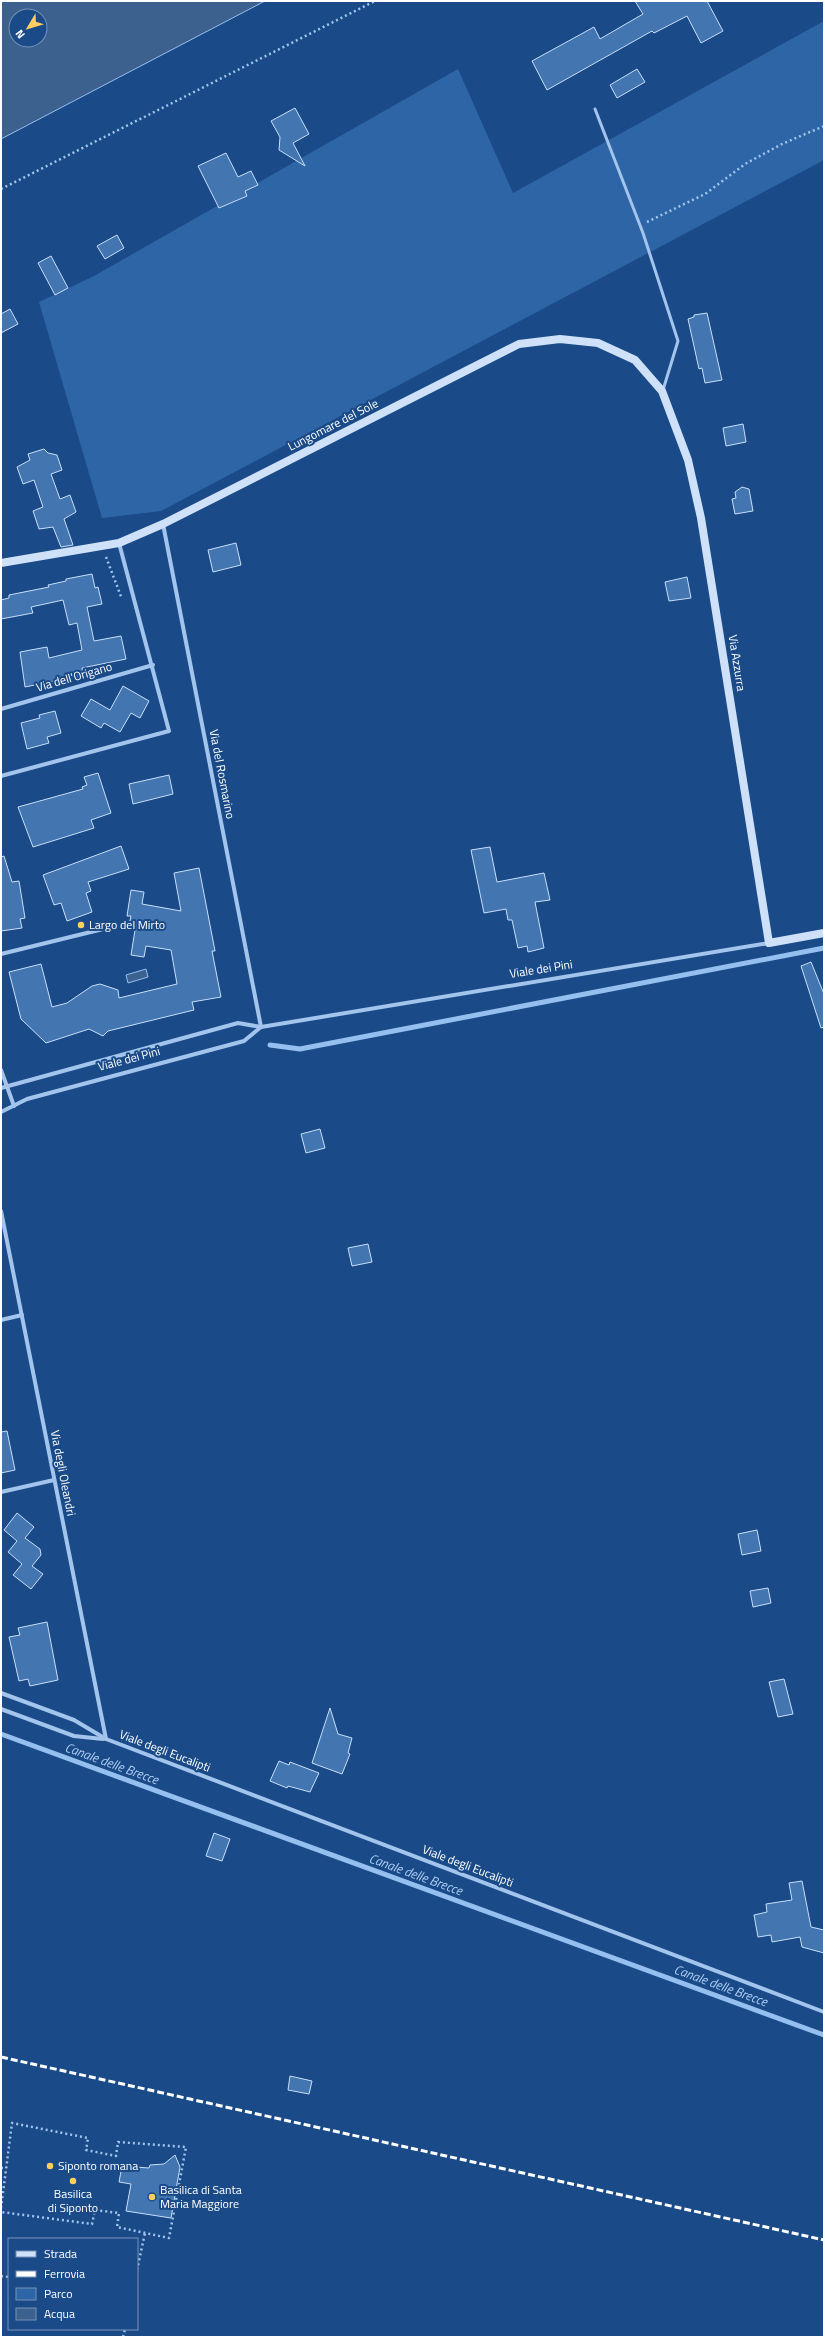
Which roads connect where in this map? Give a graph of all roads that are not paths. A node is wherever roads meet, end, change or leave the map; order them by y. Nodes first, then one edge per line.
1 (595, 109) dead end
2 (662, 391) junction
3 (163, 524) junction
4 (119, 543) junction
5 (1, 563) edge
6 (153, 665) junction
7 (1, 709) edge
8 (1, 776) edge
9 (103, 929) dead end
10 (824, 933) edge
11 (769, 943) junction
12 (1, 954) edge
13 (261, 1027) junction
14 (1, 1070) edge
15 (6, 1086) junction
16 (1, 1088) edge
17 (14, 1106) junction
18 (1, 1112) edge
19 (1, 1211) edge
20 (22, 1315) junction
21 (1, 1320) edge
22 (54, 1480) junction
23 (1, 1492) edge
24 (1, 1693) edge
25 (1, 1709) edge
26 (106, 1739) junction
27 (824, 2012) edge

1 - 2 lane
2 - 3 street, Lungomare del Sole
2 - 11 street, Via Azzurra
3 - 4 street, Lungomare del Sole
3 - 13 street, Via del Rosmarino
4 - 5 street, Lungomare del Sole
4 - 6 street
6 - 7 street, Via dell'Origano
6 - 8 street
9 - 12 street
10 - 11 street, Viale dei Pini
11 - 13 street, Viale dei Pini
13 - 15 street, Viale dei Pini
13 - 17 street, Viale dei Pini
14 - 15 street
15 - 16 street, Viale dei Pini
15 - 17 street
17 - 18 street, Viale dei Pini
19 - 20 street, Via degli Oleandri
20 - 21 street
20 - 22 street, Via degli Oleandri
22 - 23 street
22 - 26 street, Via degli Oleandri
24 - 26 street, Viale degli Eucalipti
25 - 26 street, Viale degli Eucalipti
26 - 27 street, Viale degli Eucalipti

